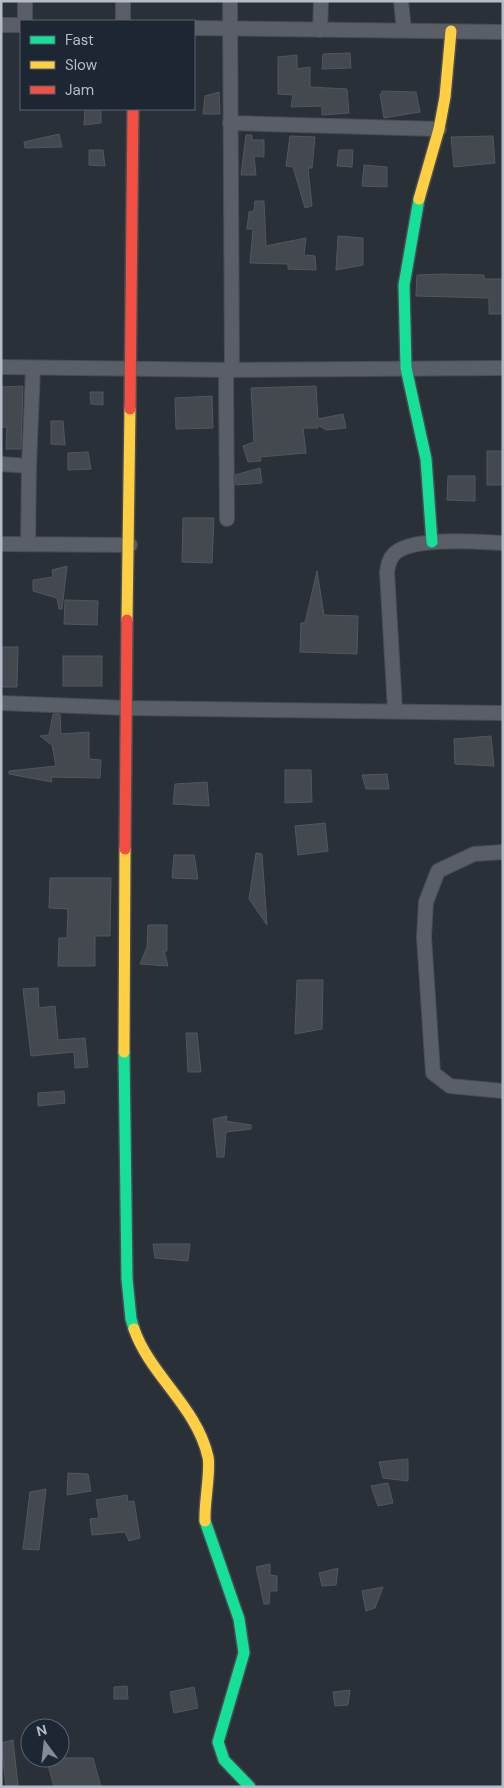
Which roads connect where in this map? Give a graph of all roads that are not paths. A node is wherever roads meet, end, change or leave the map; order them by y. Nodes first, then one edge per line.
1 (25, 1) edge
2 (124, 1) edge
3 (230, 1) edge
4 (321, 1) edge
5 (401, 1) edge
6 (24, 20) edge
7 (123, 20) edge
8 (1, 25) edge
9 (20, 25) edge
10 (195, 28) edge
11 (230, 28) junction
12 (320, 30) junction
13 (404, 30) junction
14 (451, 31) junction
15 (503, 32) edge
16 (133, 110) edge
17 (230, 123) junction
18 (439, 129) junction
19 (1, 367) edge
20 (33, 368) junction
21 (406, 368) junction
22 (503, 368) edge
23 (132, 369) junction
24 (229, 370) junction
25 (1, 464) edge
26 (29, 466) junction
27 (227, 519) dead end
28 (432, 542) junction
29 (503, 543) edge
30 (1, 544) edge
31 (28, 544) junction
32 (130, 545) junction
33 (1, 703) edge
34 (128, 708) junction
35 (395, 710) junction
36 (503, 713) edge
37 (503, 852) edge
38 (503, 1091) edge
39 (250, 1787) edge

1 - 6 street
2 - 7 street
3 - 11 street
4 - 12 street
5 - 13 street
8 - 9 street
10 - 11 street
11 - 12 street
11 - 17 street
12 - 13 street
13 - 14 street
14 - 15 street
14 - 18 street
16 - 23 street
17 - 18 street
17 - 24 street
18 - 21 street
19 - 20 street
20 - 23 street
20 - 26 street
21 - 22 street
21 - 24 street
21 - 28 street
23 - 24 street
23 - 32 street
24 - 27 street
25 - 26 street
26 - 31 street
28 - 29 street
28 - 35 street
30 - 31 street
31 - 32 street
32 - 34 street
33 - 34 street
34 - 35 street
34 - 39 street
35 - 36 street
37 - 38 street

